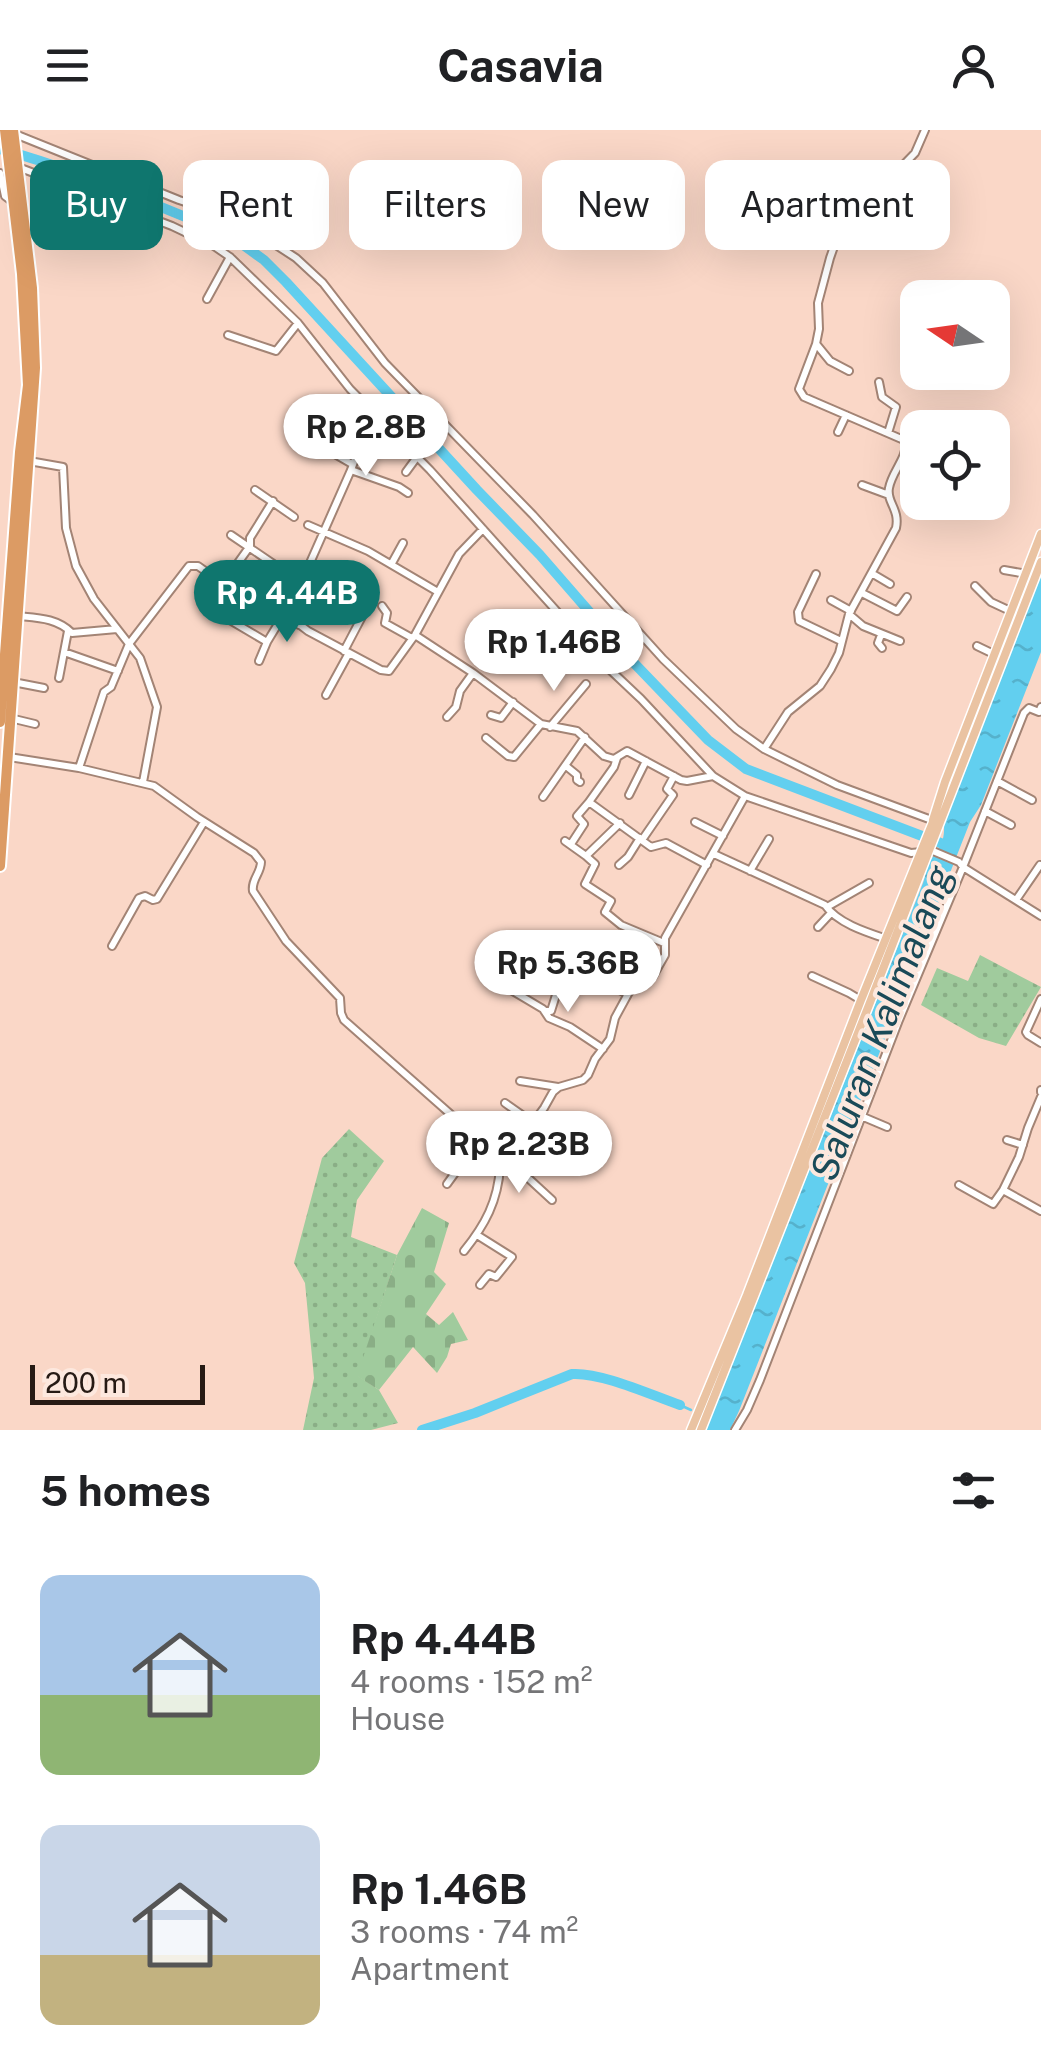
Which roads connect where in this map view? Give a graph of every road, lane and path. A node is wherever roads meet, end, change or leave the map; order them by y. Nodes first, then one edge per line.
1 (925, 130) edge
2 (10, 136) edge
3 (908, 160) edge
4 (15, 164) junction
5 (0, 174) edge
6 (14, 203) junction
7 (833, 250) edge
8 (230, 257) junction
9 (207, 299) dead end
10 (298, 324) junction
11 (228, 336) dead end
12 (816, 344) junction
13 (850, 371) dead end
14 (879, 382) dead end
15 (372, 412) junction
16 (846, 415) junction
17 (838, 432) dead end
18 (888, 432) junction
19 (326, 449) dead end
20 (26, 455) junction
21 (417, 457) junction
22 (351, 467) junction
23 (406, 472) dead end
24 (862, 485) dead end
25 (255, 490) dead end
26 (408, 493) dead end
27 (889, 496) junction
28 (272, 502) junction
29 (294, 517) dead end
30 (308, 525) dead end
31 (483, 529) junction
32 (324, 531) junction
33 (1041, 534) edge
34 (231, 535) dead end
35 (402, 543) dead end
36 (250, 546) junction
37 (0, 555) edge
38 (13, 558) junction
39 (1041, 562) edge
40 (392, 563) junction
41 (1004, 570) dead end
42 (1026, 573) junction
43 (816, 574) dead end
44 (872, 574) junction
45 (1036, 576) junction
46 (302, 581) junction
47 (223, 584) junction
48 (890, 584) dead end
49 (975, 586) dead end
50 (438, 592) junction
51 (862, 593) junction
52 (5, 594) edge
53 (907, 598) dead end
54 (831, 600) dead end
55 (382, 606) dead end
56 (366, 609) dead end
57 (1011, 612) junction
58 (850, 613) junction
59 (285, 614) junction
60 (18, 616) junction
61 (1021, 616) junction
62 (228, 619) dead end
63 (298, 624) junction
64 (117, 629) junction
65 (68, 630) junction
66 (882, 635) junction
67 (413, 636) junction
68 (842, 641) junction
69 (900, 641) dead end
70 (267, 642) junction
71 (129, 644) junction
72 (976, 646) dead end
73 (882, 648) dead end
74 (64, 652) junction
75 (346, 652) junction
76 (994, 655) junction
77 (1004, 659) junction
78 (259, 662) dead end
79 (118, 670) junction
80 (473, 673) junction
81 (59, 678) dead end
82 (12, 682) junction
83 (586, 684) dead end
84 (44, 688) dead end
85 (326, 695) dead end
86 (513, 702) junction
87 (1041, 707) edge
88 (490, 715) dead end
89 (447, 717) dead end
90 (4, 720) edge
91 (34, 724) dead end
92 (541, 724) junction
93 (550, 727) junction
94 (586, 737) junction
95 (486, 738) dead end
96 (764, 749) junction
97 (4, 756) edge
98 (617, 758) junction
99 (646, 761) junction
100 (566, 766) junction
101 (78, 768) junction
102 (674, 776) junction
103 (713, 776) junction
104 (997, 781) junction
105 (143, 782) junction
106 (580, 782) dead end
107 (950, 783) junction
108 (629, 795) dead end
109 (745, 796) junction
110 (543, 797) dead end
111 (1032, 800) dead end
112 (589, 802) junction
113 (986, 811) junction
114 (204, 822) junction
115 (695, 822) dead end
116 (620, 823) junction
117 (937, 823) junction
118 (1011, 825) dead end
119 (723, 836) junction
120 (641, 839) junction
121 (769, 840) dead end
122 (927, 851) junction
123 (714, 854) junction
124 (586, 856) junction
125 (961, 864) junction
126 (618, 865) dead end
127 (707, 865) junction
128 (1040, 865) edge
129 (0, 866) edge
130 (750, 870) junction
131 (868, 884) dead end
132 (1016, 900) junction
133 (829, 910) junction
134 (1041, 916) edge
135 (818, 927) dead end
136 (890, 940) junction
137 (664, 943) junction
138 (112, 946) dead end
139 (812, 976) dead end
140 (511, 990) dead end
141 (628, 994) junction
142 (865, 1003) junction
143 (1040, 1004) edge
144 (545, 1011) junction
145 (1041, 1044) edge
146 (603, 1049) junction
147 (520, 1082) dead end
148 (559, 1087) junction
149 (1041, 1093) edge
150 (506, 1103) dead end
151 (861, 1116) junction
152 (532, 1122) junction
153 (489, 1124) dead end
154 (887, 1127) dead end
155 (475, 1137) junction
156 (1007, 1140) dead end
157 (1024, 1145) junction
158 (474, 1148) junction
159 (502, 1166) junction
160 (448, 1184) dead end
161 (959, 1185) dead end
162 (1003, 1190) junction
163 (552, 1200) dead end
164 (1041, 1211) edge
165 (477, 1234) junction
166 (464, 1250) dead end
167 (480, 1284) dead end
168 (697, 1427) edge
169 (735, 1430) edge

1 - 3 street
2 - 4 highway
2 - 96 street
4 - 6 highway
4 - 8 street
4 - 20 highway
5 - 6 street
6 - 20 highway
7 - 12 street
8 - 9 street
8 - 10 street
10 - 11 street
10 - 15 street
12 - 13 street
12 - 16 street
14 - 18 street
15 - 21 street
15 - 22 street
16 - 17 street
16 - 18 street
18 - 27 street
19 - 22 street
20 - 38 highway
20 - 60 highway
20 - 64 street
21 - 23 street
21 - 31 street
22 - 26 street
22 - 32 street
24 - 27 street
25 - 28 street
27 - 44 street
28 - 29 street
28 - 36 street
30 - 32 street
31 - 50 street
31 - 103 street
32 - 40 street
32 - 46 street
33 - 42 main road
34 - 36 street
35 - 40 street
36 - 46 street
36 - 47 street
37 - 38 street
38 - 52 highway
39 - 45 main road
40 - 50 street
41 - 42 street
42 - 45 street
42 - 57 main road
43 - 68 street
44 - 48 street
44 - 51 street
45 - 61 main road
46 - 63 street
47 - 59 street
47 - 71 street
49 - 57 street
50 - 67 street
51 - 53 street
51 - 58 street
52 - 90 highway
54 - 58 street
55 - 67 street
56 - 75 street
57 - 61 street
57 - 76 main road
58 - 66 street
58 - 68 street
59 - 63 street
59 - 70 street
60 - 65 street
60 - 82 highway
61 - 77 main road
62 - 70 street
63 - 75 street
64 - 65 street
64 - 71 street
65 - 74 street
66 - 69 street
66 - 73 street
67 - 75 street
67 - 80 street
68 - 96 street
70 - 78 street
71 - 79 street
71 - 105 street
72 - 76 street
74 - 79 street
74 - 81 street
75 - 85 street
76 - 77 street
76 - 107 main road
77 - 107 main road
79 - 101 street
80 - 86 street
80 - 89 street
82 - 84 street
82 - 90 highway
83 - 93 street
86 - 88 street
86 - 92 street
87 - 104 street
90 - 91 street
90 - 97 highway
92 - 93 street
92 - 95 street
93 - 94 street
94 - 98 street
94 - 100 street
96 - 117 street
97 - 101 street
97 - 129 highway
98 - 99 street
98 - 112 street
99 - 102 street
99 - 108 street
100 - 106 street
100 - 110 street
101 - 105 street
102 - 103 street
102 - 120 street
103 - 109 street
104 - 111 street
104 - 113 street
105 - 114 street
107 - 117 main road
109 - 119 street
109 - 122 street
112 - 116 street
112 - 124 street
113 - 118 street
113 - 125 street
114 - 138 street
114 - 155 street
115 - 119 street
116 - 120 street
116 - 124 street
117 - 122 main road
119 - 123 street
120 - 126 street
120 - 127 street
121 - 130 street
122 - 125 street
122 - 136 main road
123 - 127 street
123 - 130 street
124 - 137 street
125 - 132 street
125 - 151 street
127 - 137 street
128 - 132 street
130 - 133 street
131 - 133 street
132 - 134 street
133 - 135 street
133 - 136 street
136 - 142 main road
137 - 141 street
139 - 142 street
140 - 144 street
141 - 144 street
141 - 146 street
142 - 168 main road
143 - 145 street
144 - 146 street
146 - 148 street
147 - 148 street
148 - 152 street
149 - 157 street
150 - 152 street
151 - 154 street
151 - 169 street
152 - 159 street
153 - 155 street
155 - 158 street
156 - 157 street
157 - 162 street
158 - 159 street
158 - 160 street
159 - 163 street
159 - 165 street
161 - 162 street
162 - 164 street
165 - 166 street
165 - 167 street

